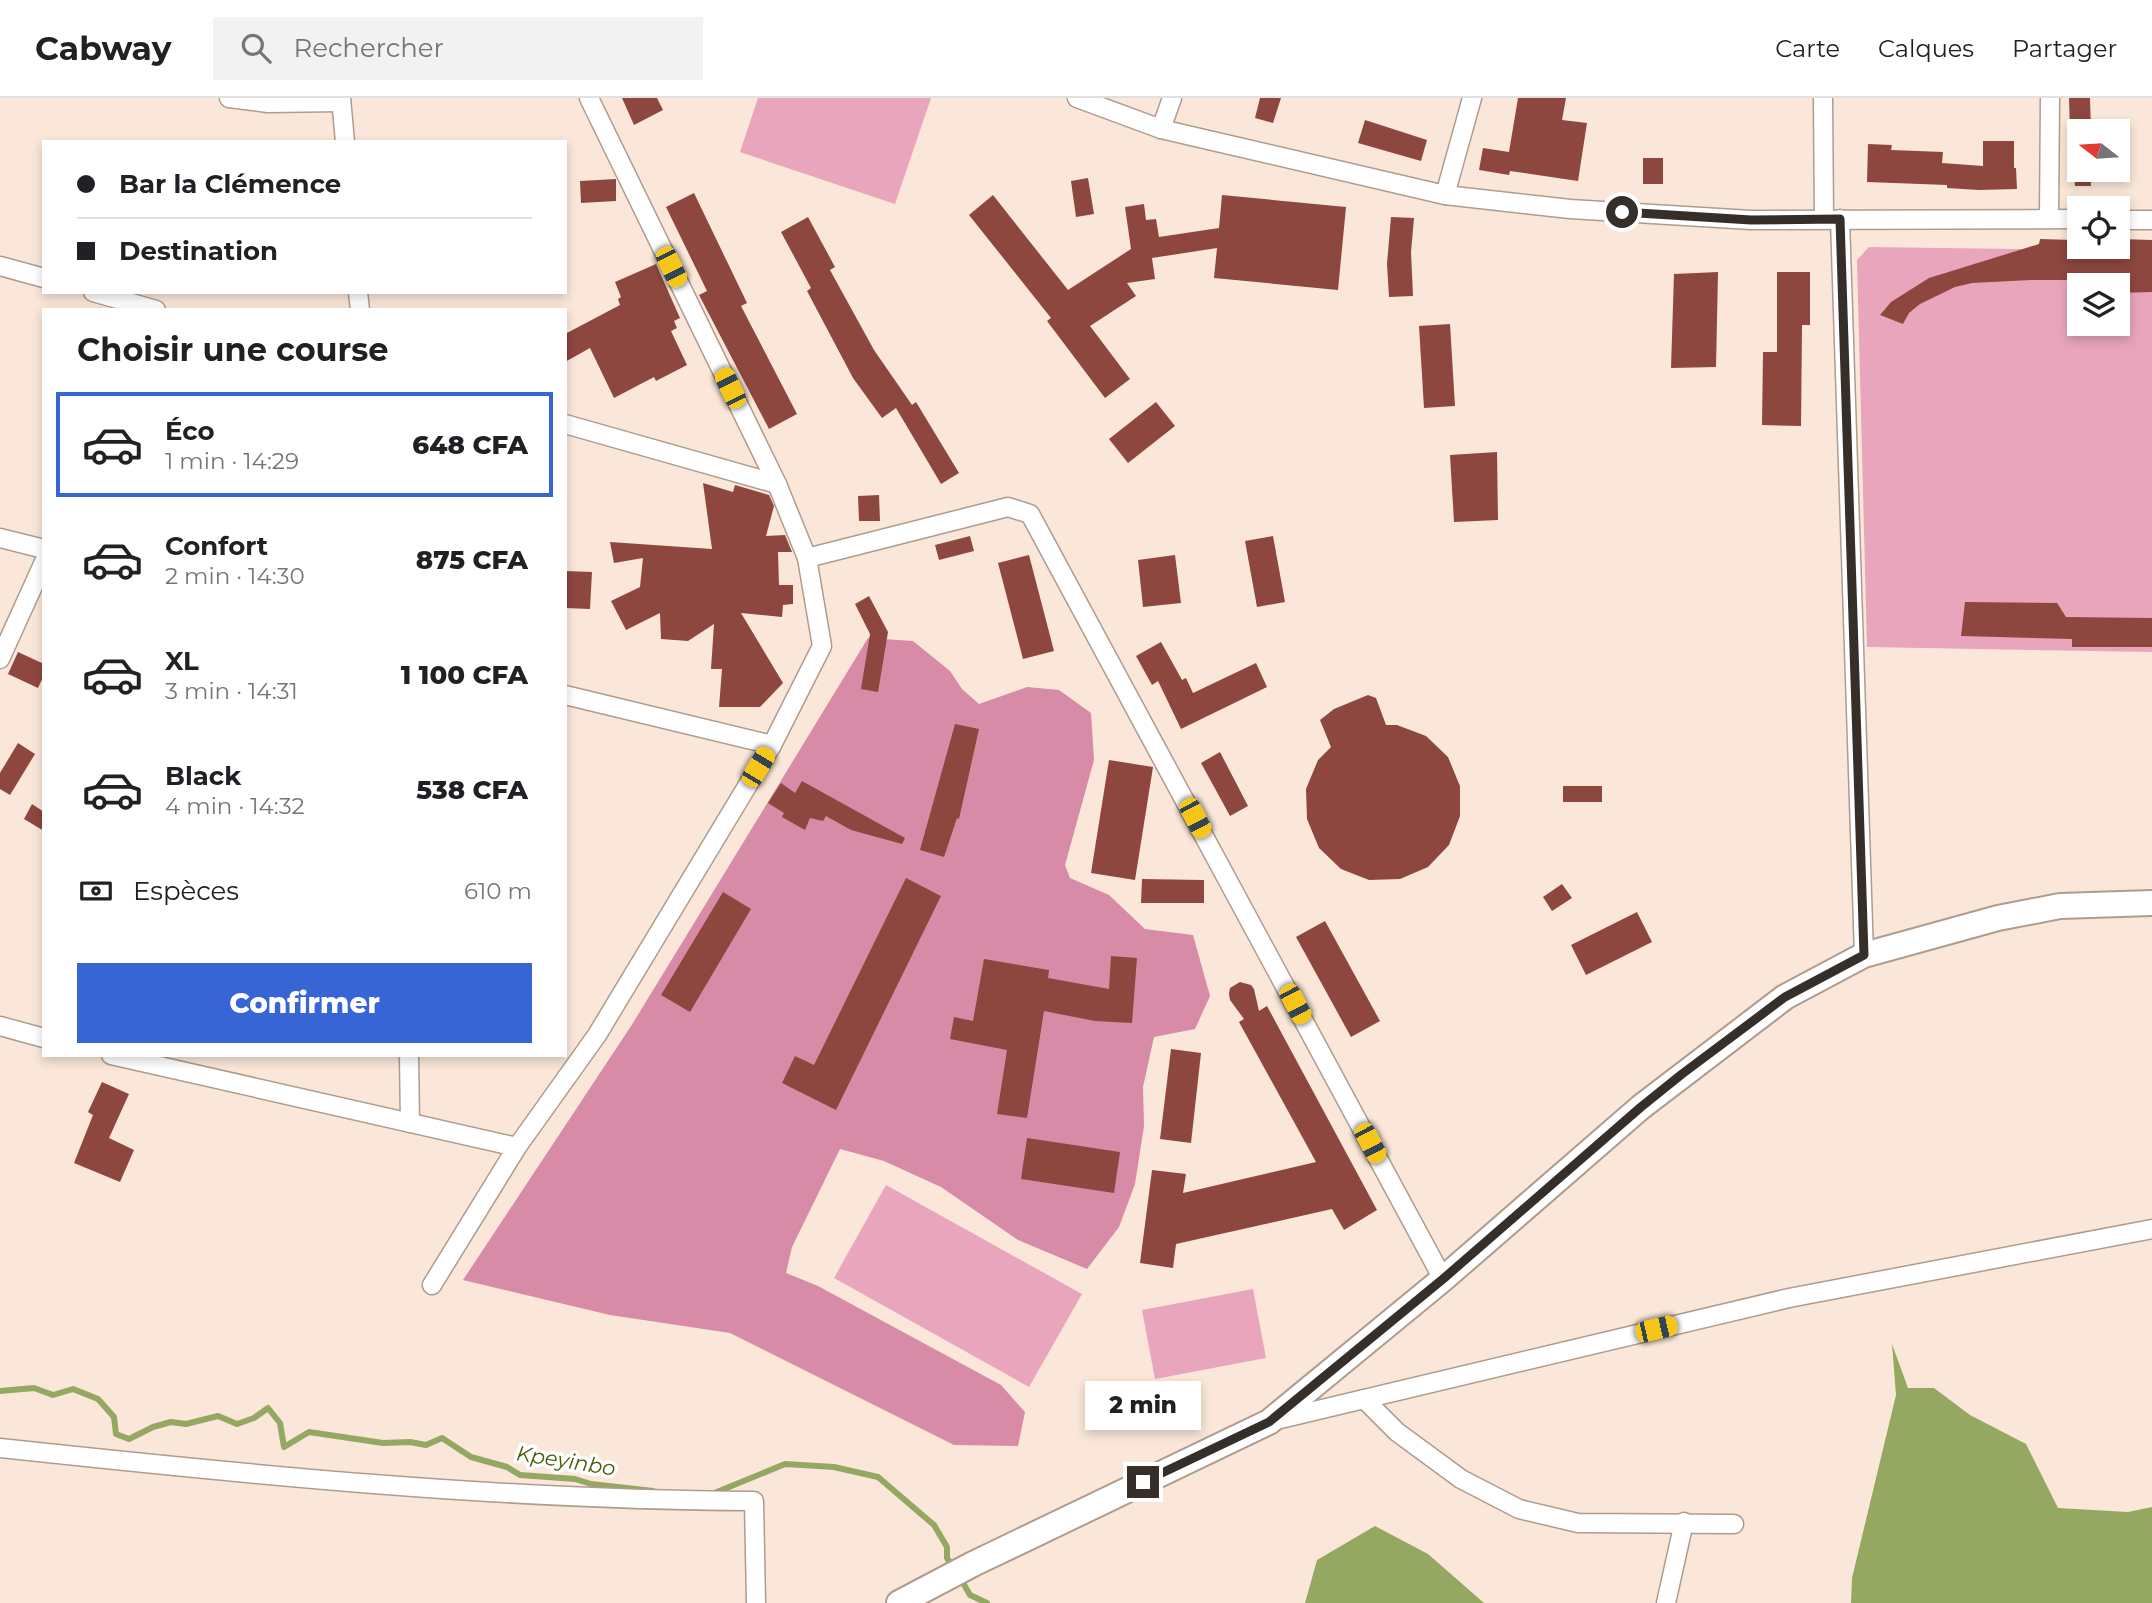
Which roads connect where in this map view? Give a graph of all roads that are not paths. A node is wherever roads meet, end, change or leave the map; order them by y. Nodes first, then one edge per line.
1 (229, 98) edge
2 (589, 98) edge
3 (1077, 98) edge
4 (1172, 98) edge
5 (1472, 98) edge
6 (1823, 98) edge
7 (2050, 98) edge
8 (341, 100) edge
9 (1161, 128) junction
10 (345, 140) edge
11 (1445, 195) junction
12 (1832, 219) junction
13 (2049, 219) junction
14 (2067, 219) edge
15 (2130, 220) edge
16 (2152, 220) edge
17 (0, 266) edge
18 (42, 277) edge
19 (100, 294) edge
20 (149, 308) edge
21 (567, 425) edge
22 (777, 484) junction
23 (0, 538) edge
24 (42, 548) edge
25 (807, 558) junction
26 (42, 566) edge
27 (0, 659) edge
28 (567, 695) edge
29 (772, 745) junction
30 (2152, 903) edge
31 (1864, 955) junction
32 (0, 1027) edge
33 (42, 1038) edge
34 (120, 1057) edge
35 (409, 1057) edge
36 (411, 1123) junction
37 (517, 1147) junction
38 (2152, 1229) edge
39 (1443, 1279) junction
40 (432, 1285) dead end
41 (1364, 1399) junction
42 (1269, 1422) junction
43 (0, 1447) edge
44 (1684, 1522) junction
45 (1734, 1524) dead end
46 (756, 1603) edge
47 (900, 1603) edge
48 (1666, 1603) edge

1 - 8 street
2 - 22 street
3 - 9 street
4 - 9 street
5 - 11 street
6 - 12 street
7 - 13 street
8 - 10 street
9 - 11 street
11 - 12 street
12 - 13 street
12 - 31 street
13 - 14 street
15 - 16 street
17 - 18 street
19 - 20 street
21 - 22 street
22 - 25 street
23 - 24 street
25 - 29 street
25 - 39 street
26 - 27 street
28 - 29 street
29 - 37 street
30 - 31 main road
31 - 39 main road
32 - 33 street
34 - 36 street
35 - 36 street
36 - 37 street
37 - 40 street
38 - 41 street
39 - 42 main road
41 - 42 street
41 - 44 street
42 - 47 main road
43 - 46 street
44 - 45 street
44 - 48 street

